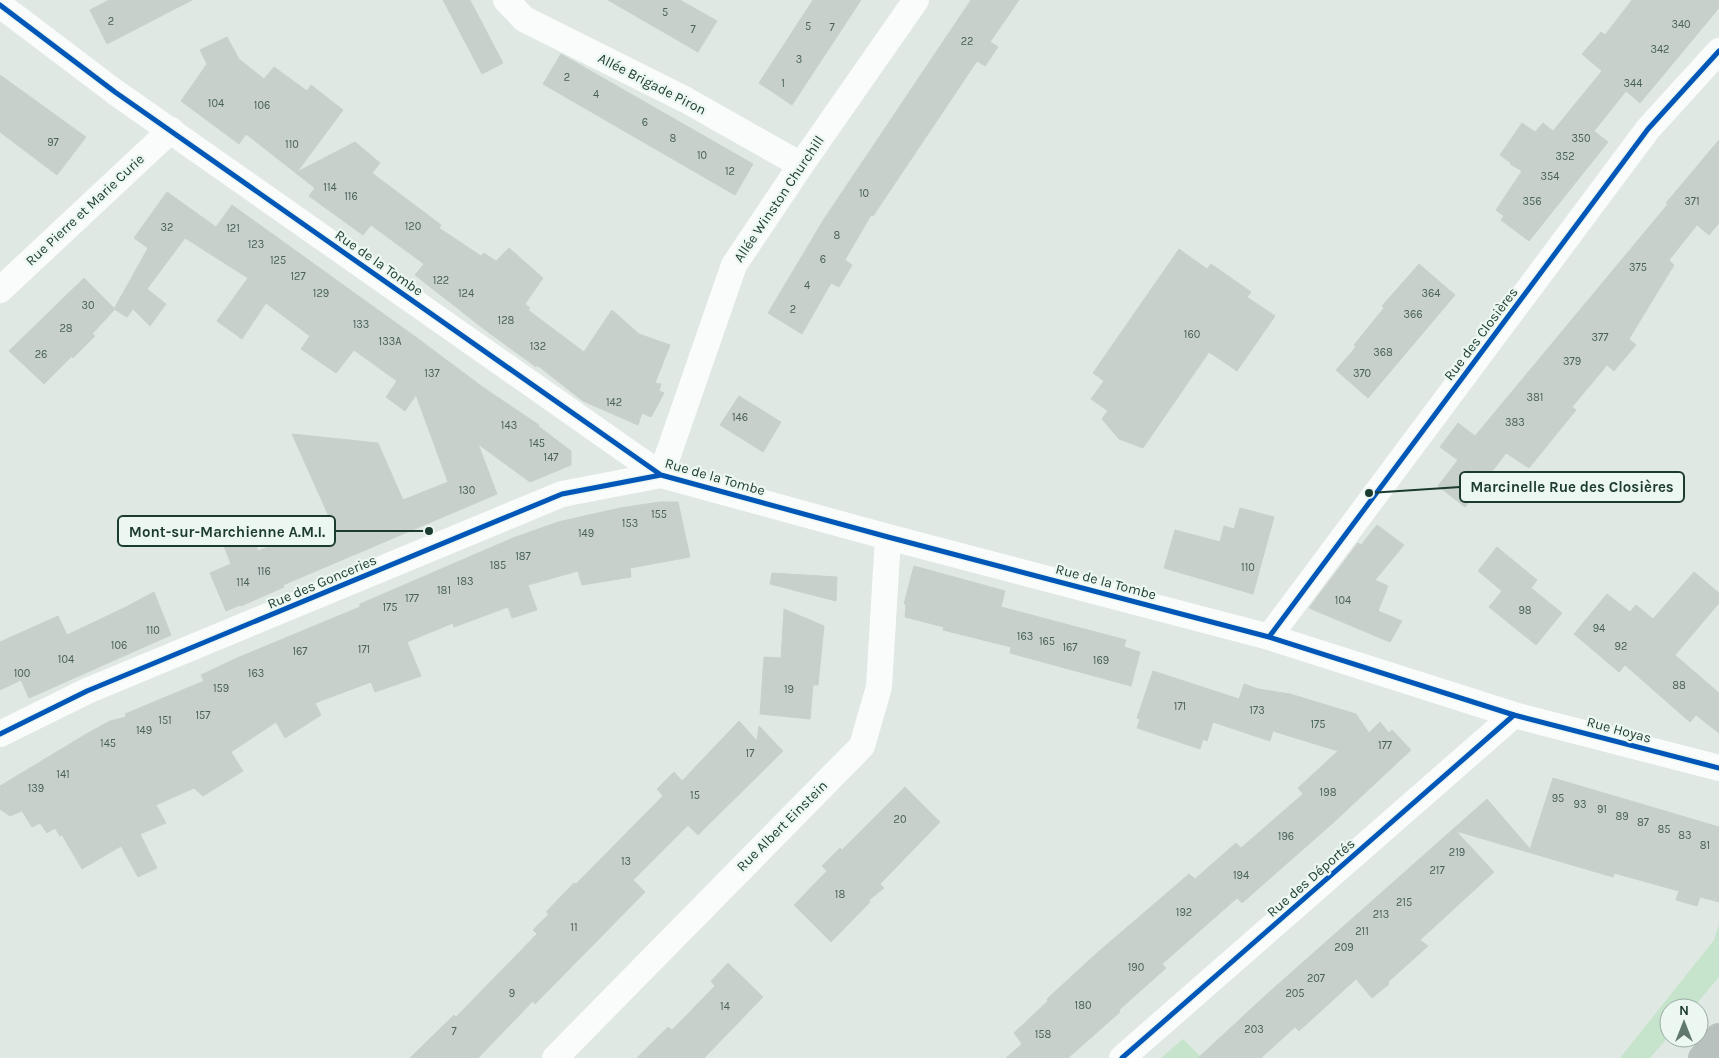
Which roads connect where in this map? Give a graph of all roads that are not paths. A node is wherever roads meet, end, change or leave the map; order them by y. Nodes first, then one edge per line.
1 (506, 0) edge
2 (916, 0) edge
3 (5, 4) edge
4 (1719, 51) edge
5 (171, 130) junction
6 (801, 165) junction
7 (0, 290) edge
8 (661, 475) junction
9 (888, 537) junction
10 (1269, 637) junction
11 (1514, 715) junction
12 (0, 734) edge
13 (1719, 768) edge
14 (1719, 1038) edge
15 (555, 1058) edge
16 (1122, 1058) edge
17 (1703, 1058) edge

1 - 6 street, Allée Brigade Piron
2 - 6 street, Allée Winston Churchill
3 - 5 street, Rue de la Tombe
4 - 10 street, Rue des Closières
5 - 7 street, Rue Pierre et Marie Curie
5 - 8 street, Rue de la Tombe
6 - 8 street, Allée Winston Churchill
8 - 9 street, Rue de la Tombe
8 - 12 street, Rue des Gonceries
9 - 10 street, Rue de la Tombe
9 - 15 street, Rue Albert Einstein
10 - 11 street, Rue de la Tombe
11 - 13 street, Rue Hoyas
11 - 16 street, Rue des Déportés
14 - 17 highway

